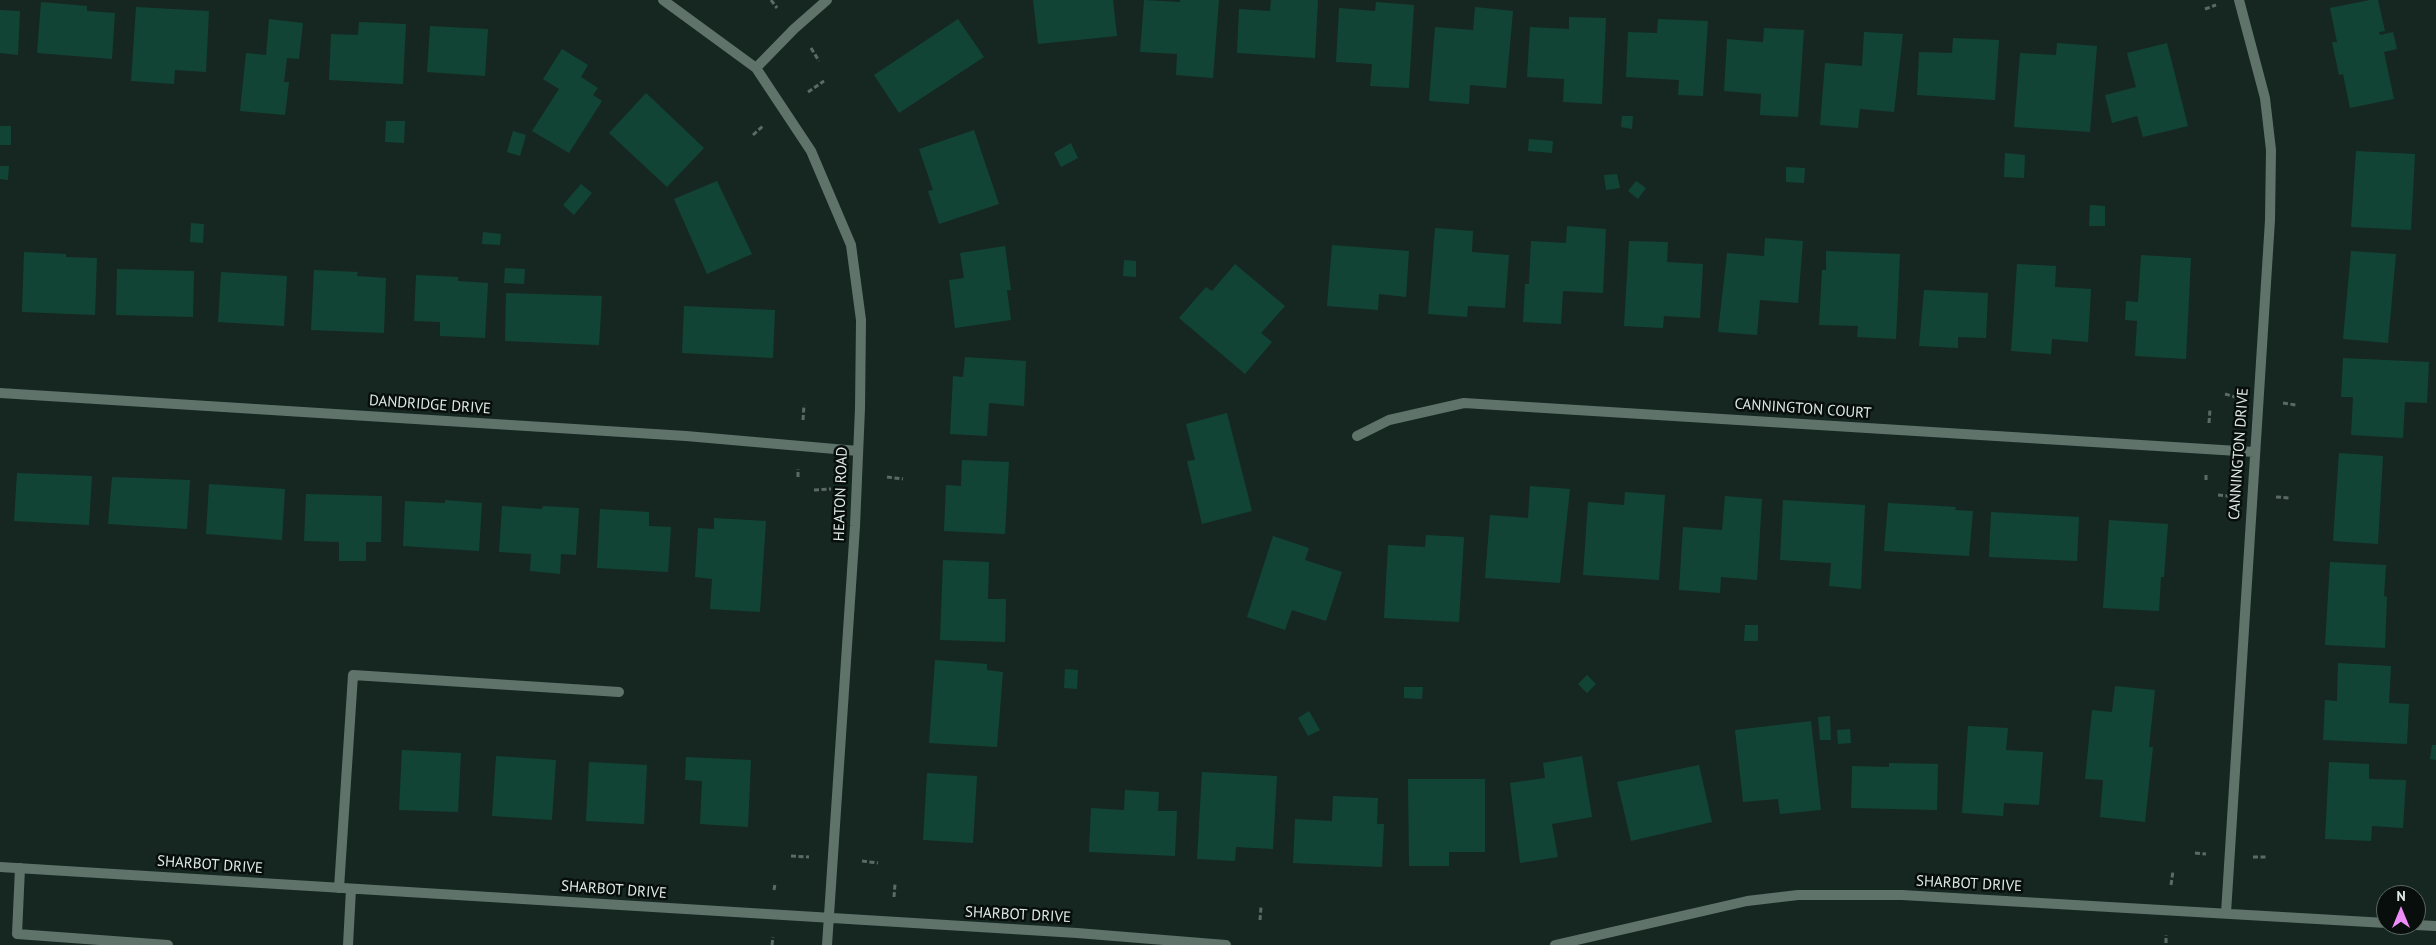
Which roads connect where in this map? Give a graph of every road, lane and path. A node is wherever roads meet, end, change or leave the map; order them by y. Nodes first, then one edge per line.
1 (663, 0) edge
2 (771, 0) edge
3 (827, 0) edge
4 (2239, 0) edge
5 (2217, 5) dead end
6 (777, 8) dead end
7 (2205, 9) dead end
8 (811, 48) dead end
9 (819, 60) dead end
10 (756, 68) junction
11 (824, 81) dead end
12 (808, 92) dead end
13 (767, 123) dead end
14 (753, 134) dead end
15 (0, 393) edge
16 (2225, 394) dead end
17 (2238, 397) dead end
18 (2283, 403) dead end
19 (2296, 404) dead end
20 (804, 405) dead end
21 (2210, 409) dead end
22 (803, 420) dead end
23 (2209, 424) dead end
24 (1357, 436) dead end
25 (858, 451) junction
26 (2254, 452) junction
27 (887, 477) dead end
28 (903, 479) dead end
29 (831, 489) dead end
30 (814, 490) dead end
31 (2218, 495) dead end
32 (2232, 496) dead end
33 (2275, 497) dead end
34 (2290, 498) dead end
35 (619, 692) dead end
36 (2195, 853) dead end
37 (2209, 854) dead end
38 (791, 856) dead end
39 (809, 857) dead end
40 (2253, 857) dead end
41 (2267, 857) dead end
42 (862, 861) dead end
43 (878, 863) dead end
44 (0, 867) edge
45 (20, 868) junction
46 (2173, 871) dead end
47 (775, 884) dead end
48 (895, 884) dead end
49 (2171, 885) dead end
50 (340, 888) junction
51 (351, 889) junction
52 (774, 890) dead end
53 (894, 897) dead end
54 (1261, 907) dead end
55 (2226, 913) junction
56 (829, 919) junction
57 (1260, 920) dead end
58 (2376, 922) edge
59 (168, 945) edge
60 (348, 945) edge
61 (827, 945) edge
62 (1226, 945) edge
63 (1555, 945) edge

1 - 10 street, HEATON ROAD
2 - 6 path
3 - 10 street
4 - 26 street, CANNINGTON DRIVE
5 - 7 path
8 - 9 path
10 - 25 street, HEATON ROAD
11 - 12 path
13 - 14 path
15 - 25 street, DANDRIDGE DRIVE
16 - 17 path
18 - 19 path
20 - 22 path
21 - 23 path
24 - 26 street, CANNINGTON COURT
25 - 56 street, HEATON ROAD
26 - 55 street, CANNINGTON DRIVE
27 - 28 path
29 - 30 path
31 - 32 path
33 - 34 path
35 - 50 street
36 - 37 path
38 - 39 path
40 - 41 path
42 - 43 path
44 - 45 street, SHARBOT DRIVE
45 - 50 street, SHARBOT DRIVE
45 - 59 street
46 - 49 path
47 - 52 path
48 - 53 path
50 - 51 street, SHARBOT DRIVE
51 - 56 street, SHARBOT DRIVE
51 - 60 street
54 - 57 path
55 - 58 street, SHARBOT DRIVE
55 - 63 street, SHARBOT DRIVE
56 - 61 street, HEATON ROAD
56 - 62 street, SHARBOT DRIVE

